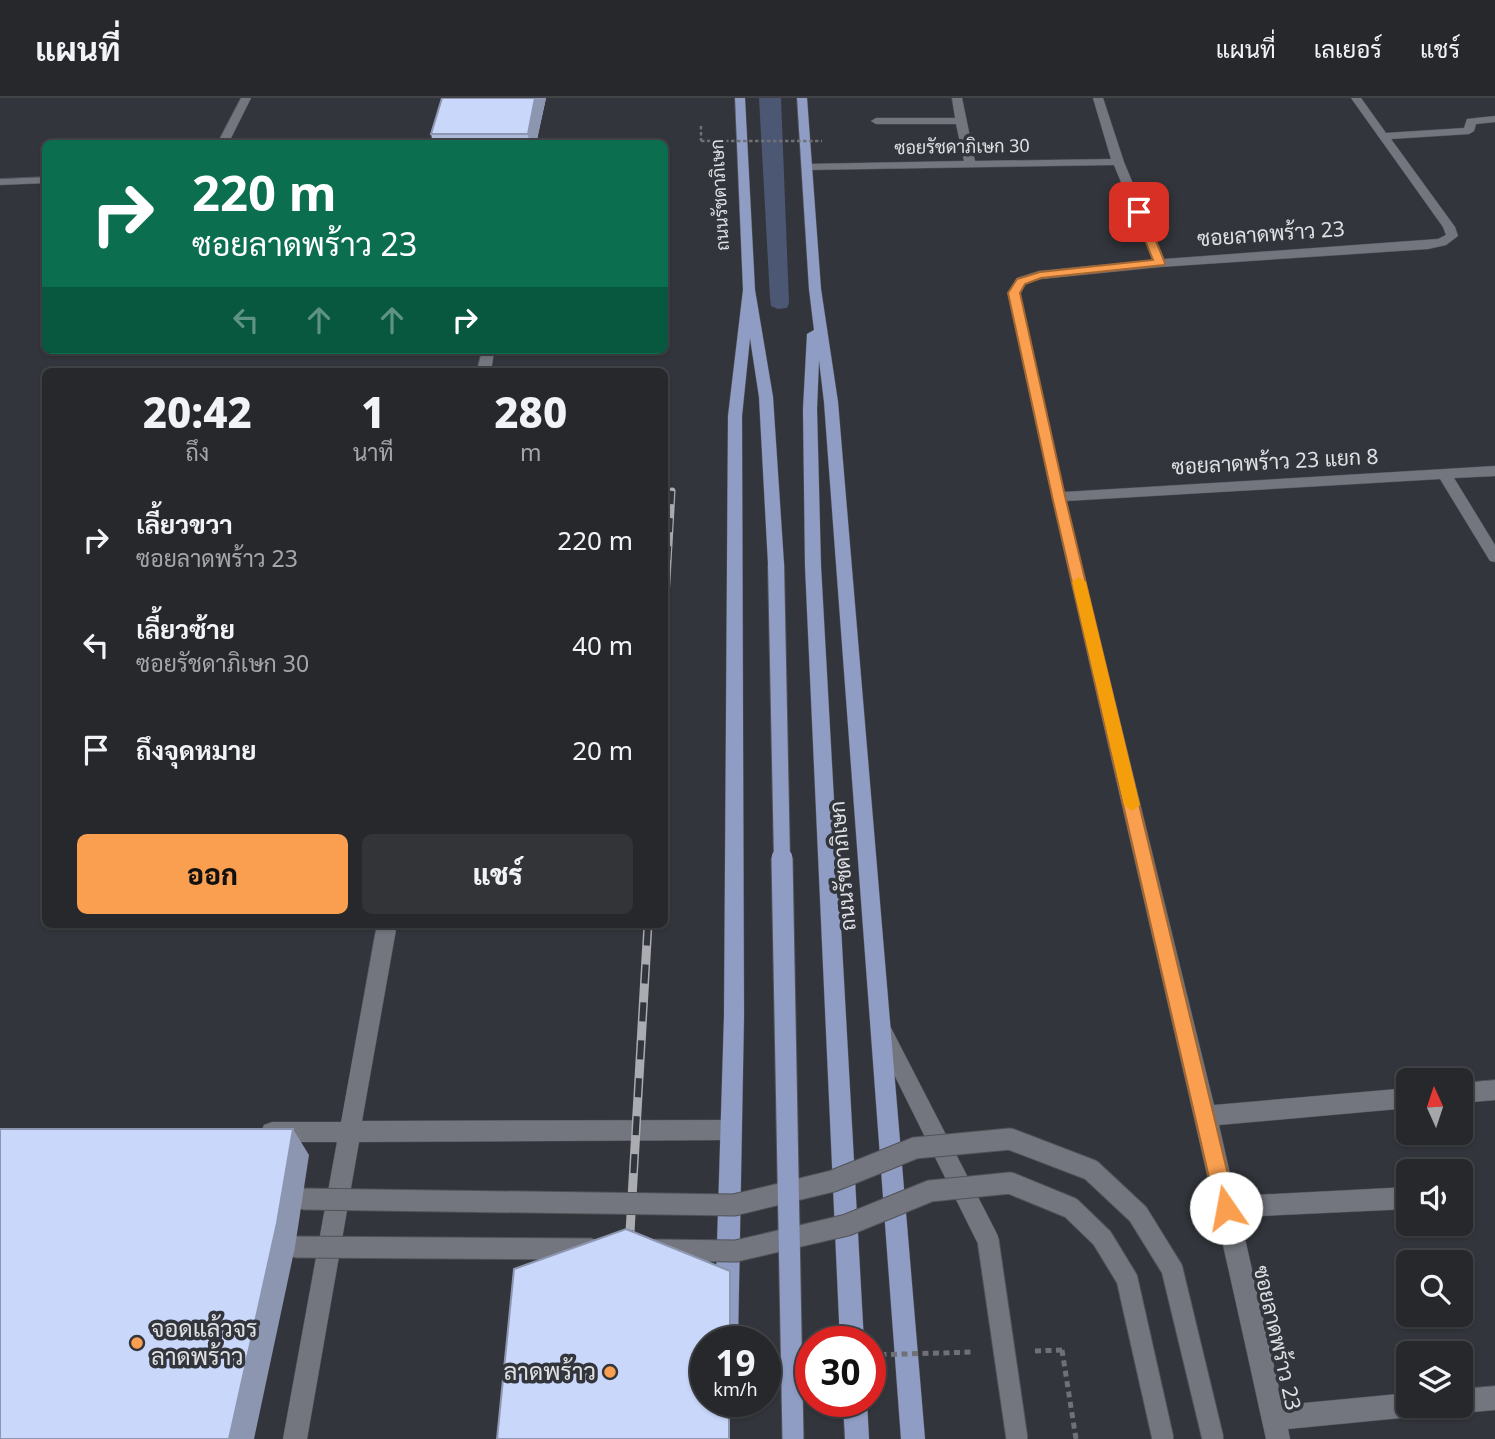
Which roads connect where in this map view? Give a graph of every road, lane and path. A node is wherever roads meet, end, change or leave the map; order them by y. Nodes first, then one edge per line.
1 (246, 98) edge
2 (740, 98) edge
3 (802, 98) edge
4 (957, 98) edge
5 (1098, 98) edge
6 (1356, 98) edge
7 (1495, 119) edge
8 (876, 121) dead end
9 (961, 121) junction
10 (701, 126) dead end
11 (1382, 136) junction
12 (224, 140) edge
13 (822, 141) dead end
14 (1118, 162) junction
15 (970, 164) junction
16 (807, 167) junction
17 (42, 180) edge
18 (0, 182) edge
19 (1160, 263) junction
20 (815, 289) junction
21 (749, 290) junction
22 (1495, 471) edge
23 (1444, 473) junction
24 (1058, 496) junction
25 (1495, 557) edge
26 (386, 928) edge
27 (883, 1032) junction
28 (1495, 1090) edge
29 (1474, 1092) edge
30 (1396, 1099) edge
31 (1206, 1116) junction
32 (350, 1130) junction
33 (730, 1130) junction
34 (250, 1133) edge
35 (303, 1199) dead end
36 (1396, 1199) edge
37 (1226, 1208) junction
38 (295, 1247) dead end
39 (726, 1326) edge
40 (851, 1326) edge
41 (1021, 1351) dead end
42 (979, 1352) dead end
43 (886, 1355) edge
44 (1495, 1398) edge
45 (1473, 1400) edge
46 (1396, 1408) edge
47 (856, 1417) edge
48 (1275, 1429) edge
49 (295, 1439) edge
50 (793, 1439) edge
51 (857, 1439) edge
52 (914, 1439) edge
53 (1017, 1439) edge
54 (1076, 1439) edge
55 (1163, 1439) edge
56 (1213, 1439) edge

1 - 12 street
2 - 21 main road, ถนนรัชดาภิเษก
3 - 16 main road, ถนนรัชดาภิเษก
4 - 9 street
5 - 14 street
6 - 11 street, ซอยลาดพร้าว 23
7 - 11 street
8 - 9 street
9 - 15 street
10 - 13 path, bridge
11 - 19 street, ซอยลาดพร้าว 23
14 - 15 street, ซอยรัชดาภิเษก 30
14 - 19 street
15 - 16 street, ซอยรัชดาภิเษก 30
16 - 20 main road, ถนนรัชดาภิเษก
17 - 18 street
19 - 24 street, ซอยลาดพร้าว 23
20 - 27 main road, ถนนรัชดาภิเษก
20 - 40 main road, ถนนรัชดาภิเษก, bridge
21 - 33 main road, ถนนรัชดาภิเษก
21 - 50 main road, ถนนรัชดาภิเษก, bridge
22 - 23 street, ซอยลาดพร้าว 23 แยก 8
23 - 24 street, ซอยลาดพร้าว 23 แยก 8
23 - 25 street
24 - 31 street, ซอยลาดพร้าว 23
26 - 32 street
27 - 52 main road, ถนนรัชดาภิเษก
27 - 53 street, bridge
28 - 29 street
30 - 31 street
31 - 37 street, ซอยลาดพร้าว 23
32 - 33 street
32 - 34 street
32 - 49 street
33 - 39 main road, ถนนรัชดาภิเษก
35 - 56 street, bridge
36 - 37 street
37 - 48 street, ซอยลาดพร้าว 23
38 - 55 street, bridge
41 - 54 path, bridge
42 - 43 path, bridge
44 - 45 street
46 - 48 street
47 - 51 main road

